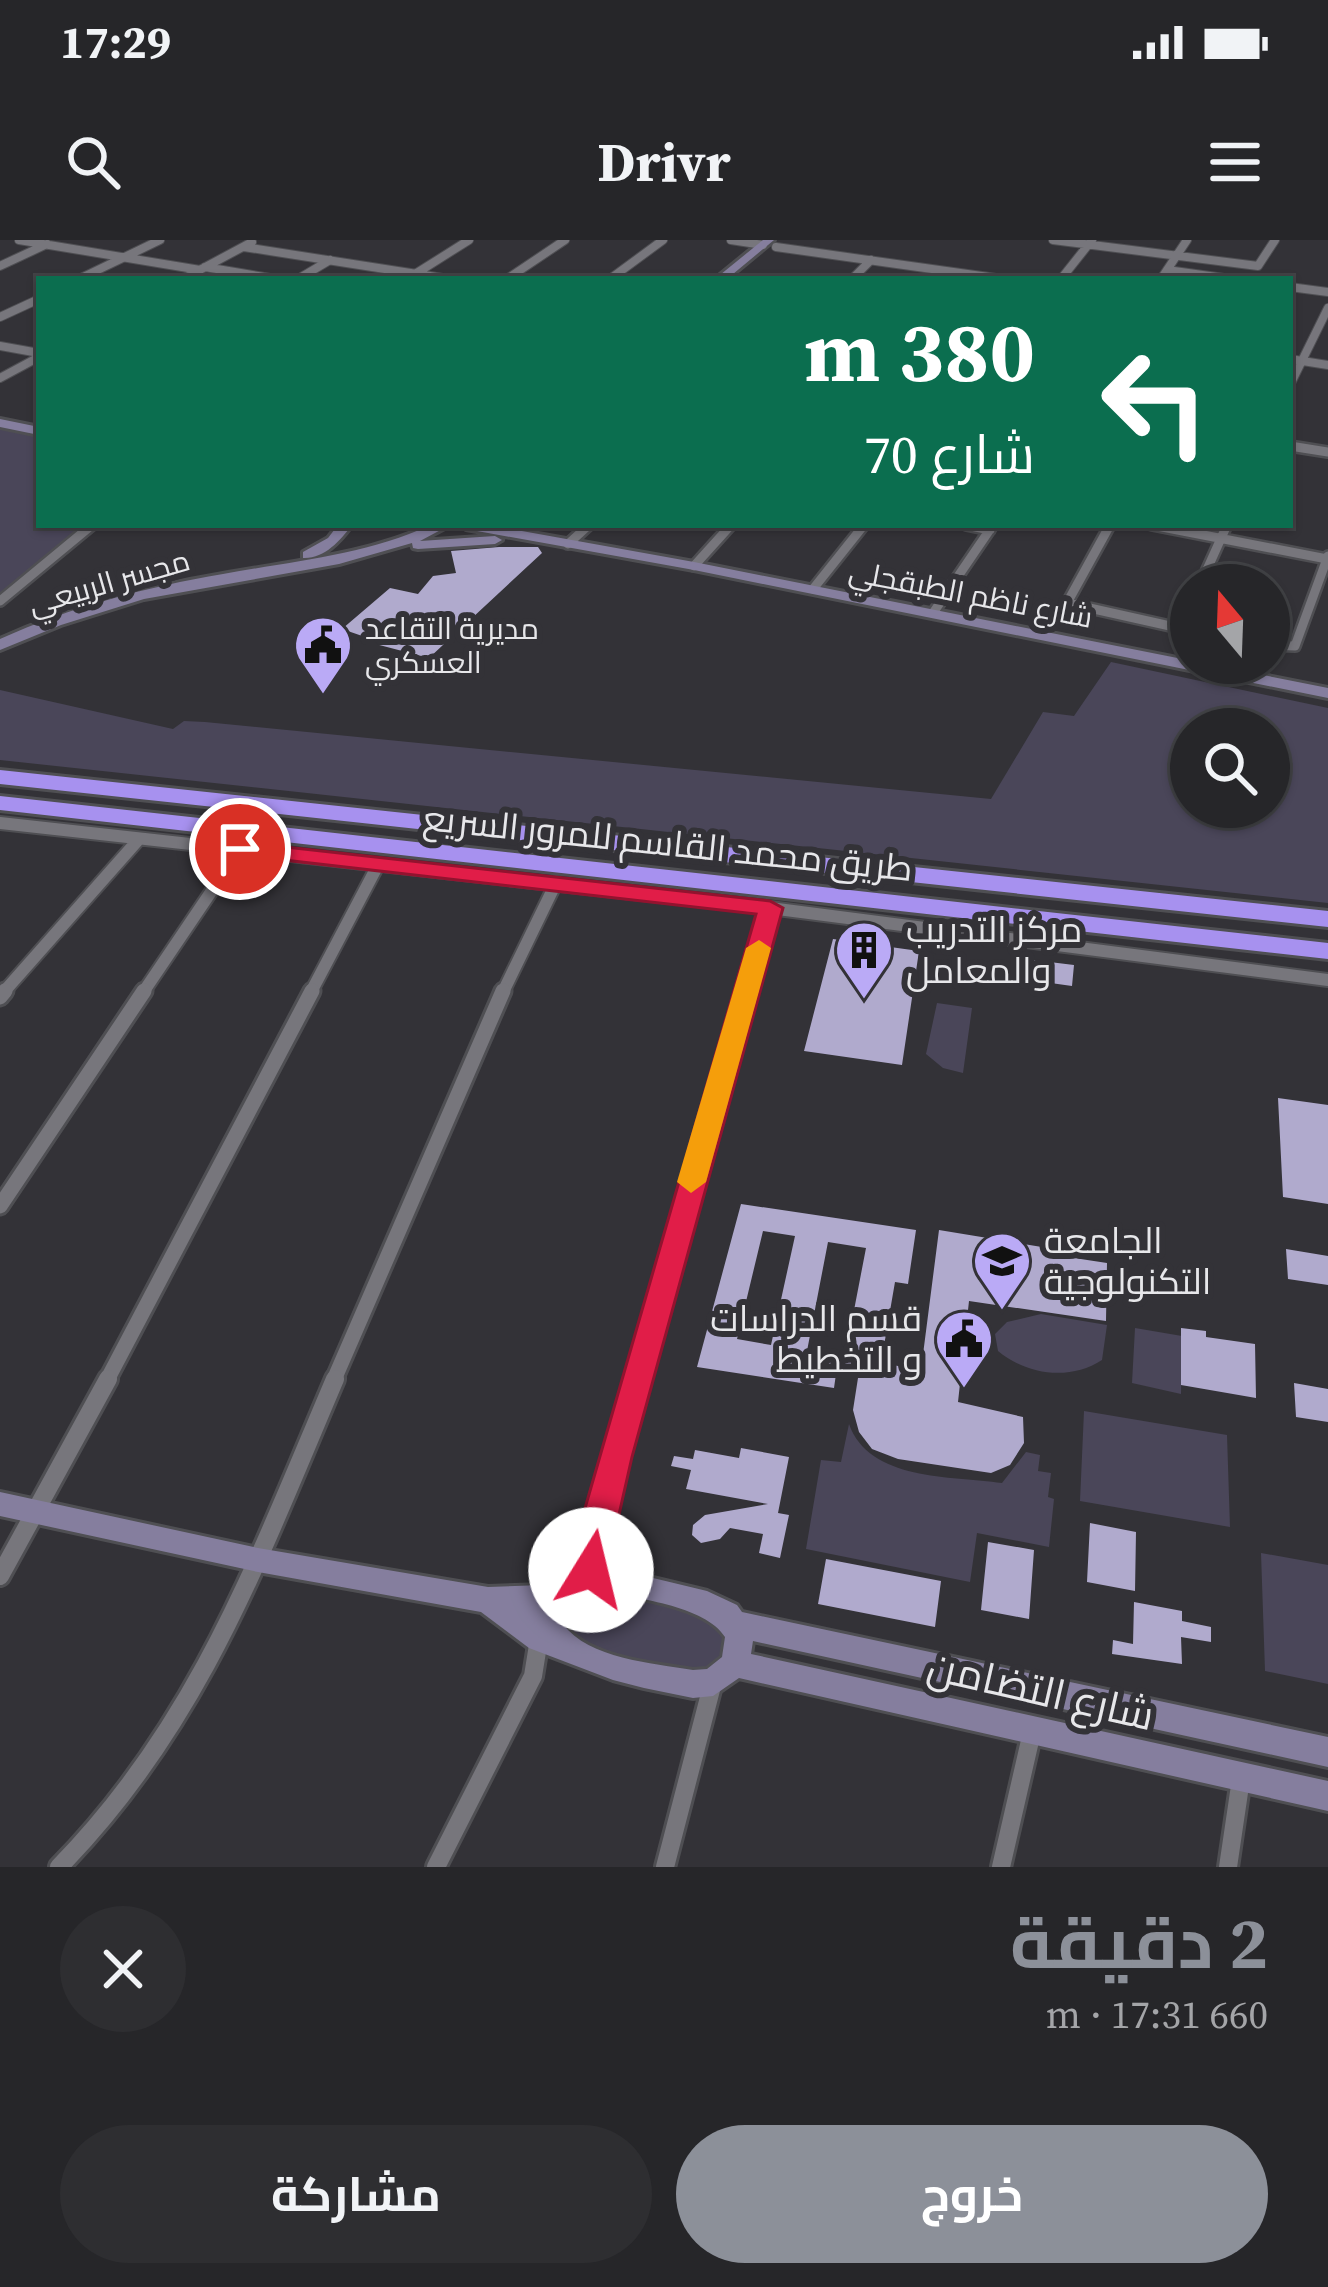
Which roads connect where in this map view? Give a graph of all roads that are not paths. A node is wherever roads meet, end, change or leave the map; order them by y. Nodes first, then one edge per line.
1 (20, 240) edge
2 (57, 240) edge
3 (160, 240) edge
4 (256, 240) edge
5 (469, 240) edge
6 (565, 240) edge
7 (663, 240) edge
8 (731, 240) edge
9 (1053, 240) edge
10 (1187, 240) edge
11 (1275, 240) edge
12 (1090, 242) edge
13 (773, 243) edge
14 (47, 244) junction
15 (244, 247) junction
16 (1176, 256) junction
17 (124, 257) junction
18 (330, 260) junction
19 (871, 260) junction
20 (0, 266) edge
21 (203, 268) junction
22 (1167, 270) junction
23 (86, 276) edge
24 (188, 276) edge
25 (256, 276) edge
26 (303, 276) edge
27 (411, 276) edge
28 (511, 276) edge
29 (614, 276) edge
30 (725, 276) edge
31 (740, 276) edge
32 (854, 276) edge
33 (957, 276) edge
34 (1063, 276) edge
35 (1163, 276) edge
36 (1210, 276) edge
37 (1293, 287) edge
38 (1328, 292) edge
39 (36, 300) edge
40 (0, 305) edge
41 (1328, 308) edge
42 (18, 309) junction
43 (36, 312) edge
44 (0, 317) edge
45 (0, 346) edge
46 (36, 354) edge
47 (36, 357) edge
48 (1293, 360) edge
49 (1302, 361) junction
50 (1328, 365) edge
51 (0, 379) edge
52 (1293, 380) edge
53 (0, 423) edge
54 (36, 430) edge
55 (1293, 446) edge
56 (1328, 452) edge
57 (88, 528) edge
58 (343, 528) edge
59 (400, 528) edge
60 (435, 528) edge
61 (481, 528) edge
62 (521, 528) edge
63 (586, 528) edge
64 (728, 528) edge
65 (862, 528) edge
66 (990, 528) edge
67 (1108, 528) edge
68 (1168, 528) edge
69 (1226, 528) edge
70 (1222, 538) junction
71 (538, 539) junction
72 (570, 542) junction
73 (308, 555) junction
74 (353, 558) junction
75 (1327, 560) edge
76 (1210, 564) edge
77 (694, 566) junction
78 (813, 590) junction
79 (0, 601) edge
80 (933, 613) junction
81 (1170, 626) edge
82 (2, 641) edge
83 (1290, 646) edge
84 (1328, 693) edge
85 (0, 777) edge
86 (0, 803) edge
87 (8, 824) edge
88 (139, 839) junction
89 (0, 840) edge
90 (240, 849) junction
91 (378, 865) junction
92 (556, 883) junction
93 (770, 908) junction
94 (1328, 919) edge
95 (1328, 952) edge
96 (1328, 980) edge
97 (0, 997) edge
98 (0, 1206) edge
99 (0, 1504) edge
100 (38, 1512) junction
101 (258, 1560) junction
102 (0, 1576) edge
103 (587, 1583) junction
104 (488, 1600) junction
105 (735, 1624) junction
106 (539, 1639) junction
107 (566, 1652) junction
108 (724, 1673) junction
109 (533, 1676) junction
110 (1032, 1732) junction
111 (1328, 1752) edge
112 (1241, 1779) junction
113 (1328, 1796) edge
114 (59, 1867) edge
115 (436, 1867) edge
116 (665, 1867) edge
117 (1001, 1867) edge
118 (1228, 1867) edge

1 - 14 street
2 - 14 street
3 - 17 street
4 - 15 street
5 - 27 street
6 - 28 street
7 - 29 street
8 - 13 street
9 - 12 street
10 - 16 street
11 - 16 street
12 - 16 street
12 - 34 street
13 - 19 street
13 - 30 main road
13 - 31 main road
14 - 17 street
14 - 20 street
15 - 18 street
15 - 21 street
16 - 22 street
17 - 21 street
17 - 23 street
18 - 26 street
18 - 27 street
19 - 32 street
19 - 33 street
21 - 24 street
21 - 25 street
22 - 35 street
22 - 36 street
37 - 38 street
39 - 42 street
40 - 42 street
41 - 49 street
42 - 43 street
42 - 44 street
45 - 46 street
47 - 51 street
48 - 49 street
49 - 50 street
49 - 52 street
53 - 54 main road
55 - 56 street
57 - 79 street
58 - 73 main road
59 - 73 main road, مجسر الربيعي
60 - 74 main road, مجسر الربيعي
61 - 71 main road, شارع ناظم الطبقجلي
62 - 72 main road, شارع ناظم الطبقجلي
63 - 72 street
64 - 77 street
65 - 78 street
66 - 80 street
67 - 81 street
68 - 70 street
69 - 70 street
70 - 75 street
70 - 76 street
71 - 72 main road, شارع ناظم الطبقجلي
71 - 74 main road
72 - 77 main road, شارع ناظم الطبقجلي
73 - 82 main road, مجسر الربيعي
74 - 82 main road, مجسر الربيعي
75 - 83 street
77 - 78 main road, شارع ناظم الطبقجلي
78 - 80 main road, شارع ناظم الطبقجلي
80 - 84 main road, شارع ناظم الطبقجلي
85 - 94 highway, طريق محمد القاسم للمرور السريع
86 - 95 highway, طريق محمد القاسم للمرور السريع
87 - 88 street
87 - 89 street
88 - 90 street
88 - 97 street
90 - 91 street
90 - 98 street
91 - 92 street
91 - 100 street
92 - 93 street
92 - 101 street
93 - 96 street
93 - 103 street
99 - 100 main road, شارع التضامن
100 - 101 main road, شارع التضامن
100 - 102 street
101 - 104 main road, شارع التضامن
101 - 114 street
103 - 104 main road, شارع التضامن
103 - 105 main road, شارع التضامن
103 - 107 main road
104 - 106 main road, شارع التضامن
105 - 108 main road
105 - 111 main road, شارع التضامن
106 - 107 main road, شارع التضامن
106 - 109 street
107 - 108 main road, شارع التضامن
107 - 109 street
108 - 110 main road, شارع التضامن
108 - 116 street
109 - 115 street
110 - 112 main road, شارع التضامن
110 - 117 street
112 - 113 main road, شارع التضامن
112 - 118 street

